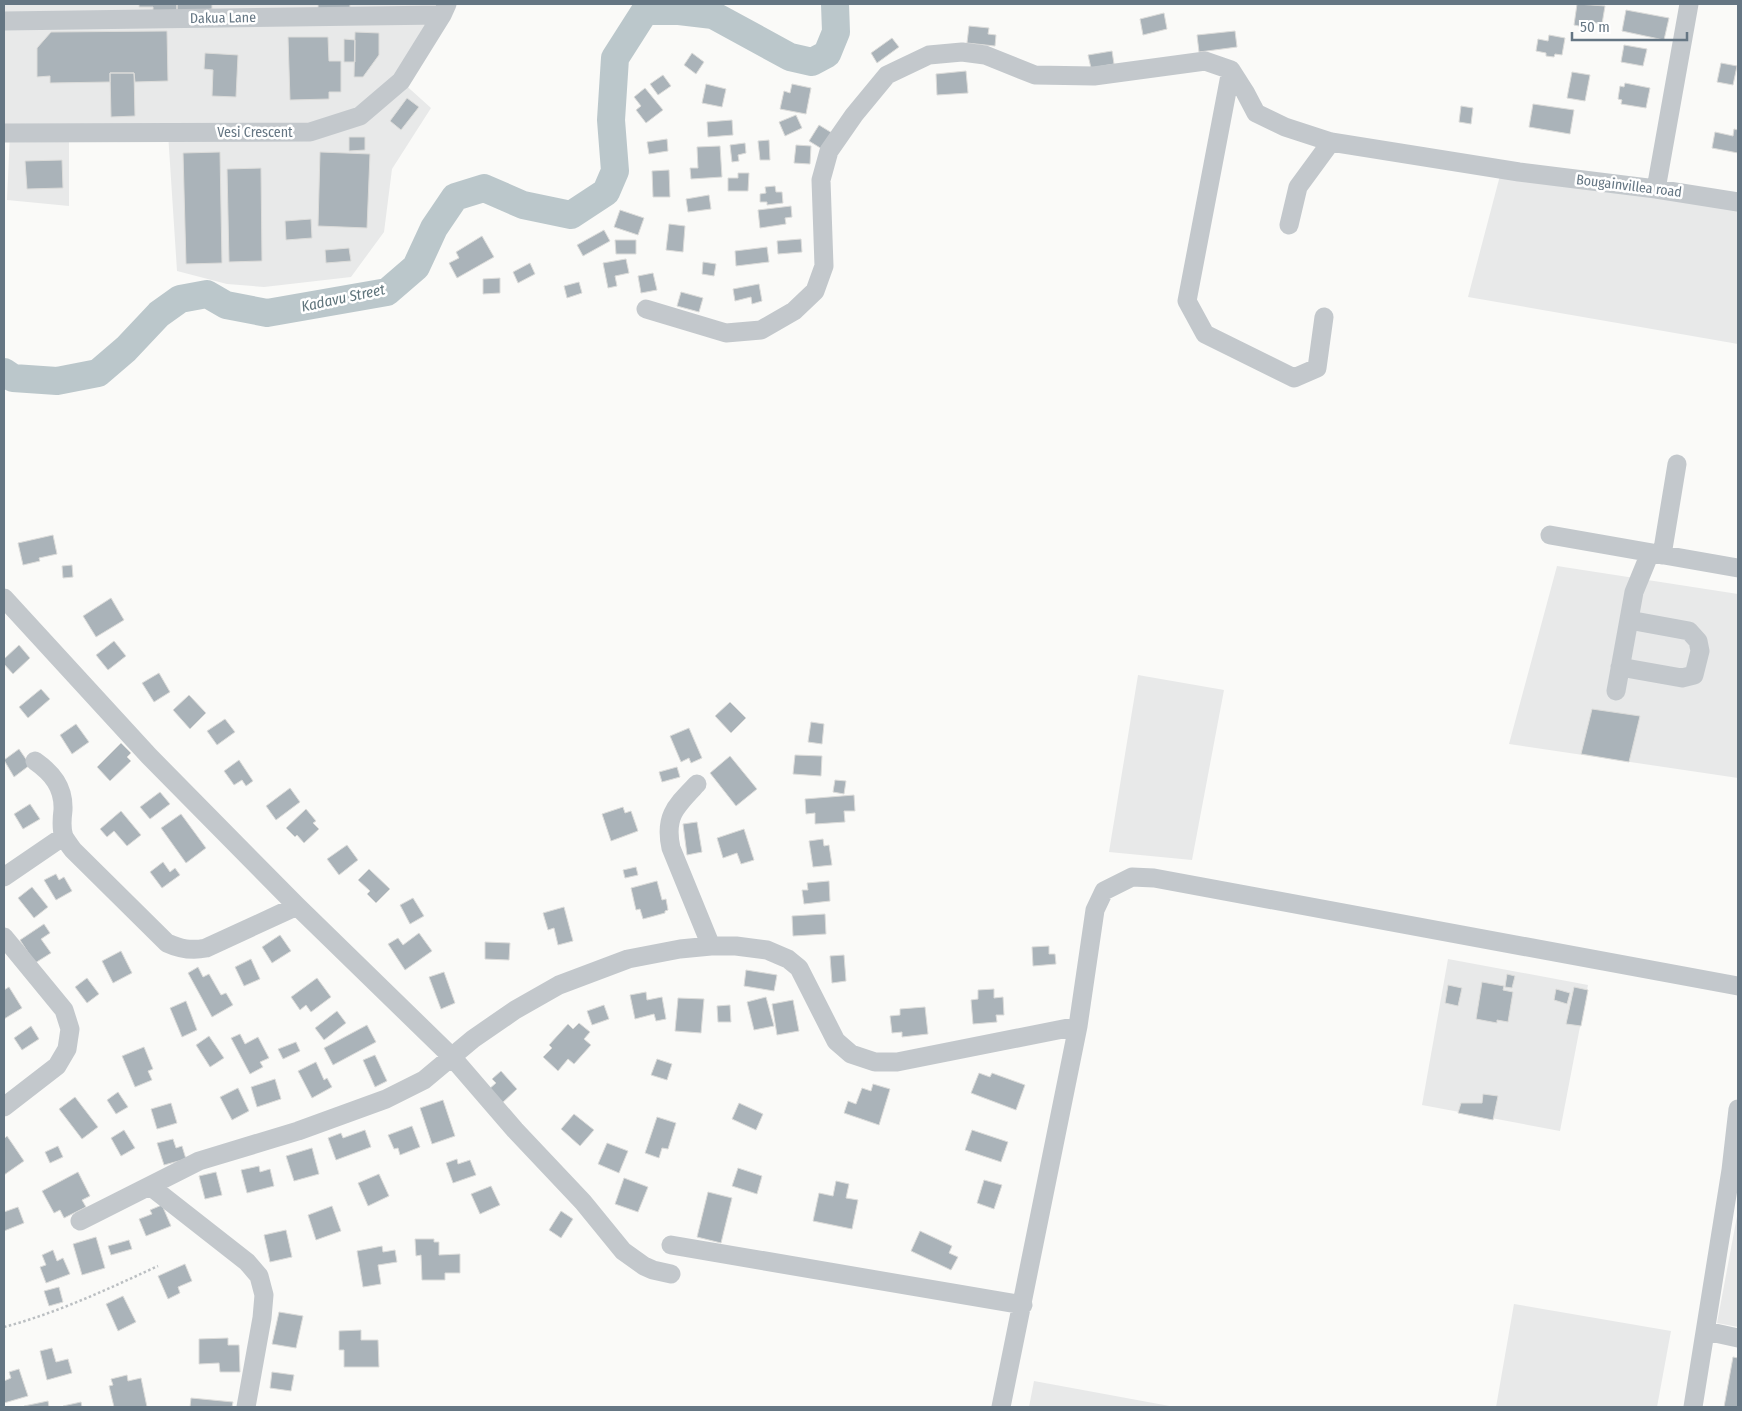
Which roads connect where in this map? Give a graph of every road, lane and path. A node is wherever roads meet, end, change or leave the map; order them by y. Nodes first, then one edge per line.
1 (1690, 4) edge
2 (445, 9) edge
3 (4, 21) edge
4 (1231, 70) junction
5 (4, 133) edge
6 (1331, 142) junction
7 (1656, 189) junction
8 (1737, 207) edge
9 (1289, 224) dead end
10 (646, 310) dead end
11 (1324, 317) dead end
12 (1677, 464) dead end
13 (1550, 534) dead end
14 (1656, 554) junction
15 (1738, 568) edge
16 (4, 598) edge
17 (1629, 620) junction
18 (1620, 667) junction
19 (1616, 691) dead end
20 (35, 761) dead end
21 (697, 784) dead end
22 (64, 836) junction
23 (4, 877) edge
24 (297, 906) junction
25 (4, 938) edge
26 (710, 946) junction
27 (1738, 986) edge
28 (1078, 1026) junction
29 (452, 1057) junction
30 (4, 1107) edge
31 (1738, 1108) edge
32 (150, 1186) junction
33 (80, 1221) dead end
34 (672, 1245) dead end
35 (158, 1266) dead end
36 (671, 1274) dead end
37 (1022, 1305) junction
38 (4, 1328) edge
39 (1706, 1332) junction
40 (1738, 1338) edge
41 (246, 1407) edge
42 (1001, 1407) edge
43 (1693, 1407) edge

1 - 7 street
2 - 3 street, Dakua Lane
2 - 5 street, Vesi Crescent
4 - 6 street, Bougainvillea road
4 - 10 street
4 - 11 street
6 - 7 street, Bougainvillea road
6 - 9 street
7 - 8 street, Bougainvillea road
12 - 14 street
13 - 14 street
14 - 15 street
14 - 17 street
16 - 24 street
17 - 18 street
17 - 18 street
18 - 19 street
20 - 22 street
21 - 26 street
22 - 23 street
22 - 24 street
24 - 29 street
25 - 30 street
26 - 28 street
26 - 29 street
27 - 28 street
28 - 37 street
29 - 32 street
29 - 36 street
31 - 39 street
32 - 33 street
32 - 41 street
34 - 37 street
35 - 38 path
37 - 42 street
39 - 40 street
39 - 43 street

